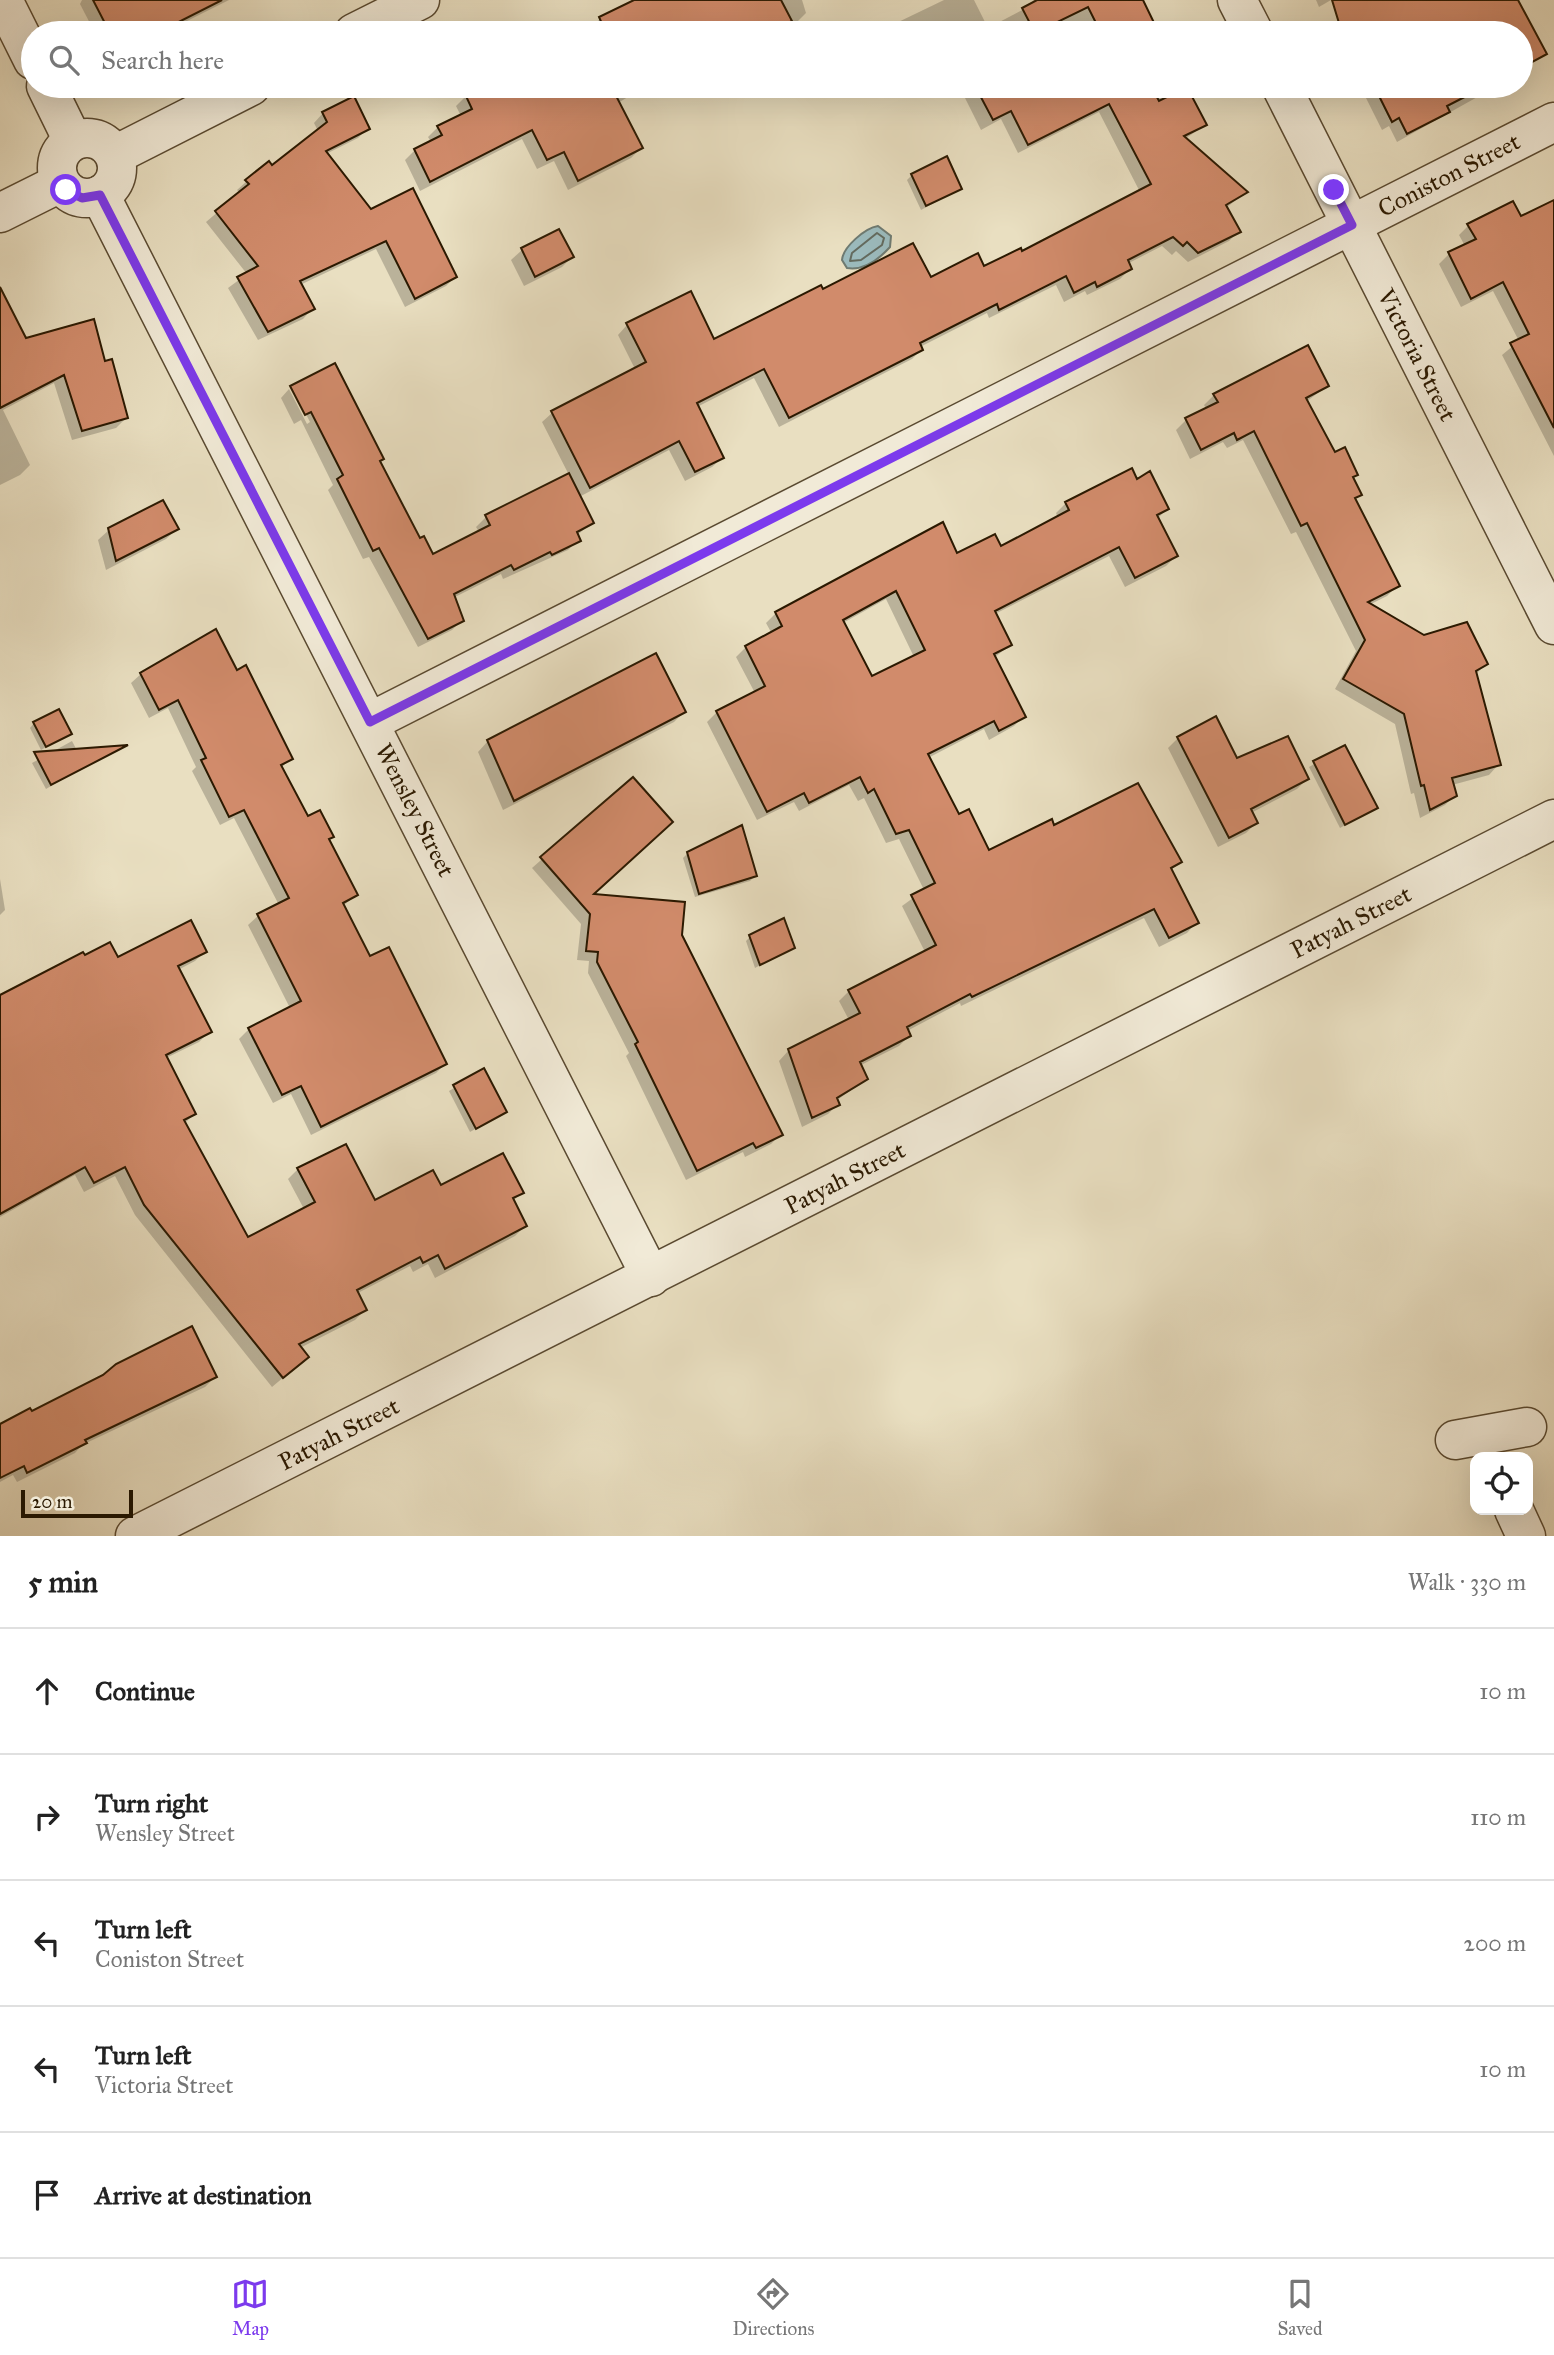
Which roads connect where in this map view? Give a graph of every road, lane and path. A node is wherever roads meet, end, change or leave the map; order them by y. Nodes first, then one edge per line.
1 (3, 0) edge
2 (419, 0) edge
3 (1237, 0) edge
4 (378, 21) edge
5 (1248, 21) edge
6 (21, 36) edge
7 (52, 98) edge
8 (227, 98) edge
9 (1287, 98) edge
10 (1554, 122) edge
11 (73, 141) junction
12 (115, 155) junction
13 (60, 183) junction
14 (100, 195) junction
15 (0, 213) edge
16 (1352, 225) junction
17 (1554, 625) edge
18 (370, 722) junction
19 (1554, 819) edge
20 (650, 1277) junction
21 (1516, 1515) edge
22 (135, 1536) edge
23 (1526, 1536) edge

1 - 6 street
2 - 4 street
3 - 5 street
7 - 11 street
8 - 12 street
9 - 16 street, Victoria Street
10 - 16 street, Coniston Street
11 - 12 street
11 - 13 street
12 - 14 street
13 - 14 street
13 - 15 street
14 - 18 street, Wensley Street
16 - 17 street, Victoria Street
16 - 18 street, Coniston Street
18 - 20 street, Wensley Street
19 - 20 street, Patyah Street
20 - 22 street, Patyah Street
21 - 23 street

